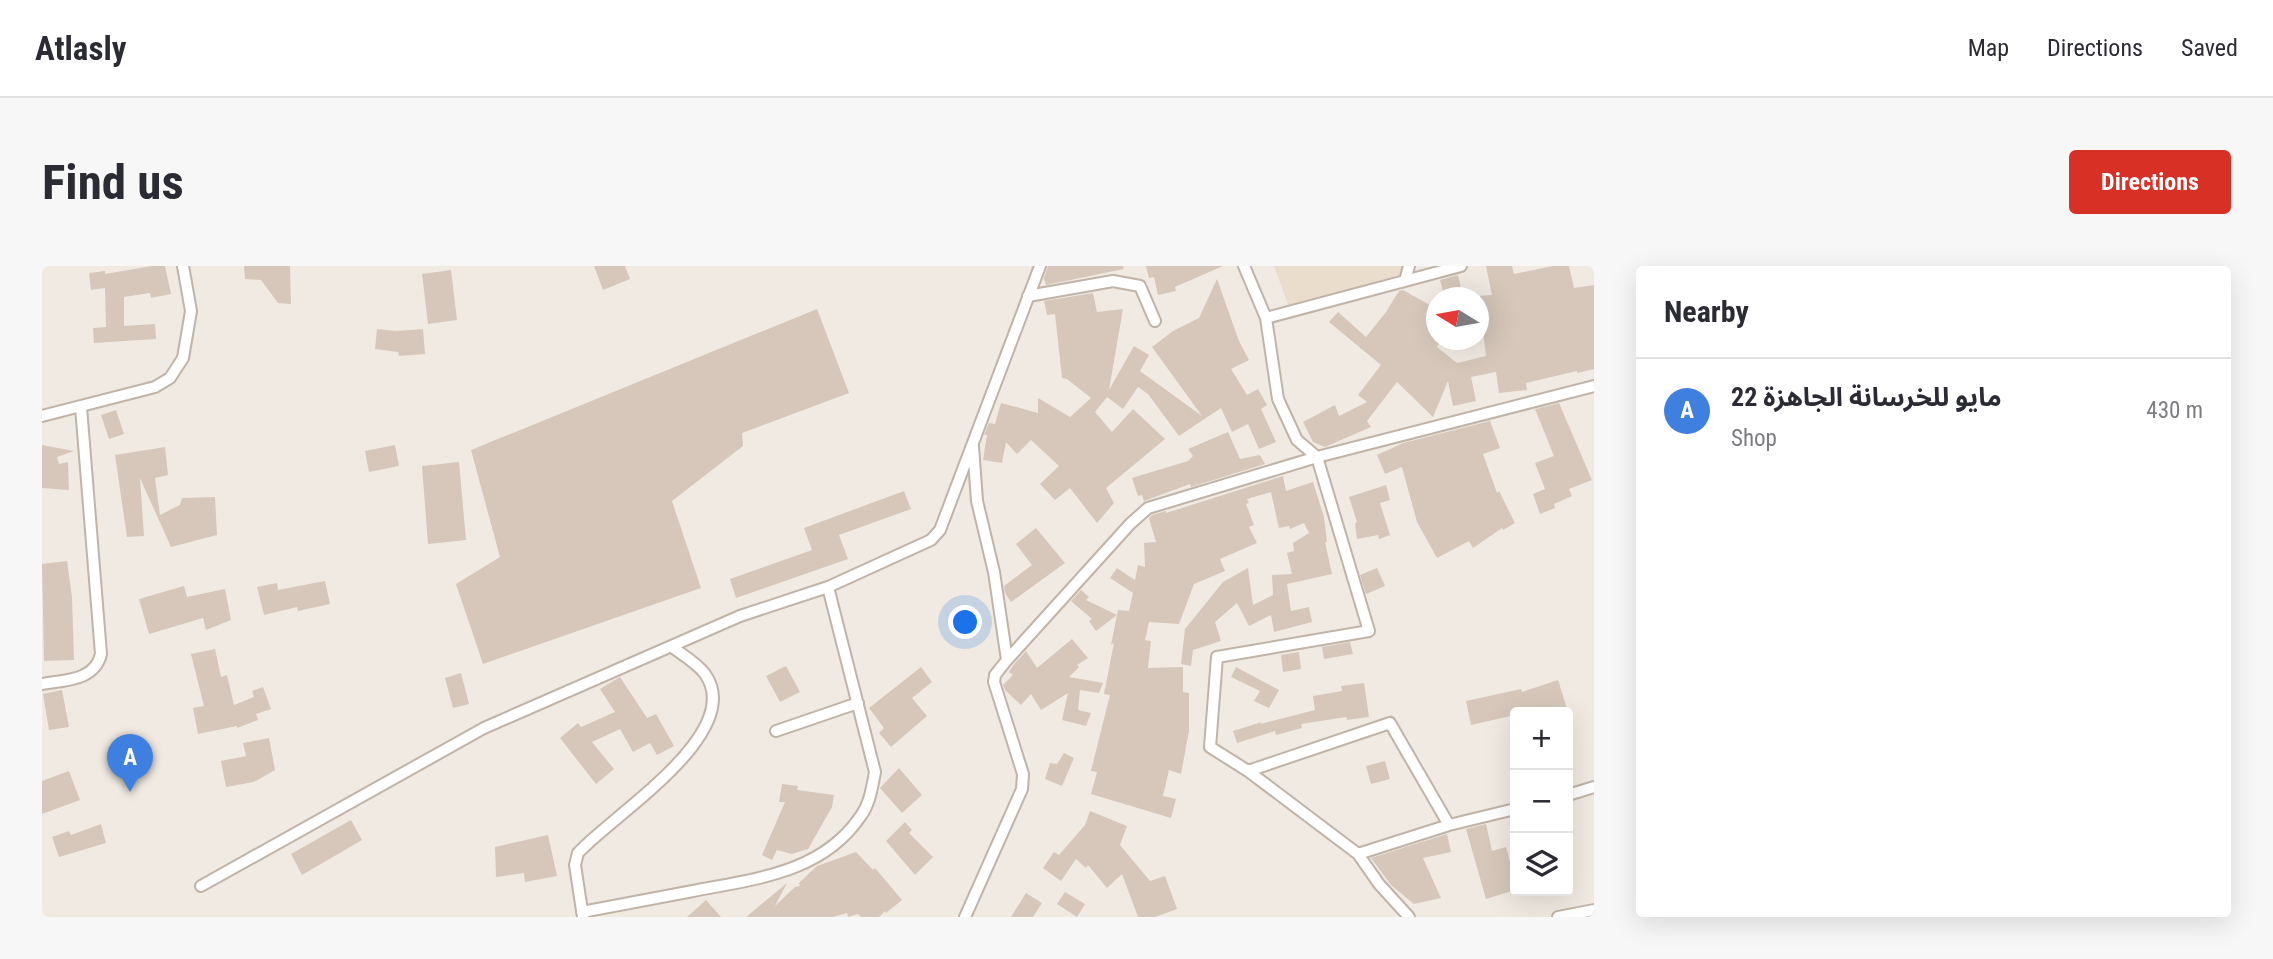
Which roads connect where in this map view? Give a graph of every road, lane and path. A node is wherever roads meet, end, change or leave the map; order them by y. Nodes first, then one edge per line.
1 (183, 266) edge
2 (1040, 266) edge
3 (1244, 266) edge
4 (1409, 266) edge
5 (1461, 266) edge
6 (1405, 281) junction
7 (1028, 296) junction
8 (1266, 318) junction
9 (1155, 321) dead end
10 (1594, 386) edge
11 (80, 407) junction
12 (42, 416) edge
13 (973, 440) junction
14 (1317, 457) junction
15 (828, 587) junction
16 (672, 647) junction
17 (1007, 660) junction
18 (42, 684) edge
19 (858, 703) junction
20 (776, 731) dead end
21 (1248, 771) junction
22 (1594, 787) edge
23 (1573, 793) edge
24 (1510, 809) edge
25 (1449, 825) junction
26 (1358, 854) junction
27 (201, 886) dead end
28 (1594, 910) edge
29 (582, 914) edge
30 (965, 917) edge
31 (1409, 917) edge
32 (1558, 917) edge

1 - 11 street
2 - 7 street
3 - 8 street
4 - 6 street
5 - 6 street
6 - 8 street
7 - 9 street
7 - 13 street
8 - 14 street
10 - 14 street
11 - 12 street
11 - 18 street
13 - 15 street
13 - 17 street
14 - 17 street
14 - 21 street
15 - 16 street
15 - 19 street
16 - 27 street
16 - 29 street
17 - 30 street
19 - 20 street
19 - 29 street
21 - 25 street
21 - 26 street
22 - 23 street
24 - 25 street
25 - 26 street
26 - 31 street
28 - 32 street

